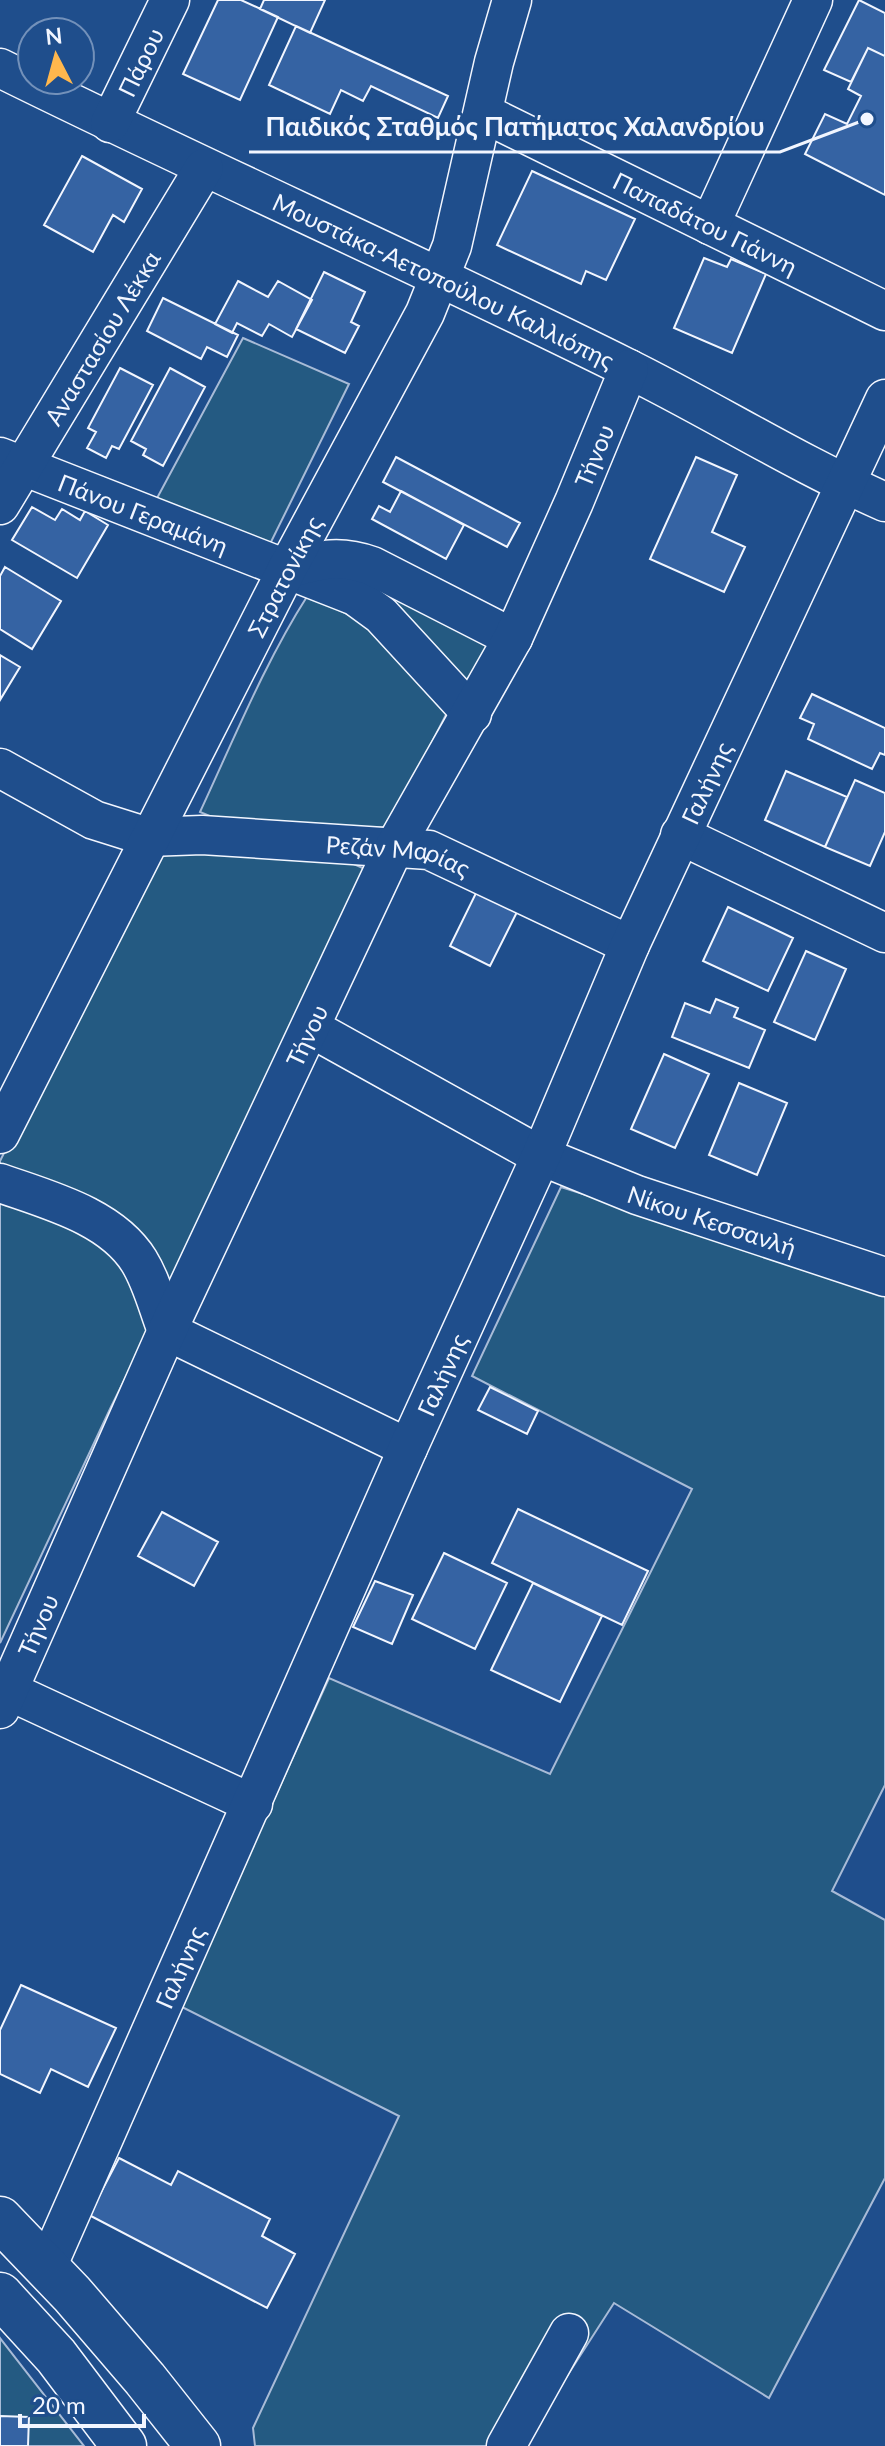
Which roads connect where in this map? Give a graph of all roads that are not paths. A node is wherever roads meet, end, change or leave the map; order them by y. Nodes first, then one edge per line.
1 (170, 0) edge
2 (512, 0) edge
3 (813, 0) edge
4 (0, 68) edge
5 (483, 113) junction
6 (110, 123) junction
7 (204, 168) junction
8 (710, 225) junction
9 (440, 278) junction
10 (885, 311) edge
11 (629, 369) junction
12 (885, 399) edge
13 (12, 461) edge
14 (845, 484) junction
15 (885, 502) edge
16 (0, 505) edge
17 (287, 569) junction
18 (513, 638) junction
19 (472, 714) junction
20 (0, 768) edge
21 (680, 835) junction
22 (148, 837) junction
23 (394, 848) junction
24 (885, 933) edge
25 (630, 945) junction
26 (311, 1028) junction
27 (0, 1134) edge
28 (541, 1156) junction
29 (0, 1183) edge
30 (885, 1277) edge
31 (167, 1331) junction
32 (408, 1448) junction
33 (4, 1700) edge
34 (253, 1804) junction
35 (0, 2219) edge
36 (47, 2267) junction
37 (0, 2295) edge
38 (569, 2333) dead end
39 (124, 2446) edge
40 (198, 2446) edge
41 (506, 2446) edge

1 - 6 street, Πάρου
2 - 5 street, Στρατονίκης
3 - 8 street
4 - 6 street, Μουστάκα-Αετοπούλου Καλλιόπης
5 - 8 street, Παπαδάτου Γιάννη
5 - 9 street, Στρατονίκης
6 - 7 street, Μουστάκα-Αετοπούλου Καλλιόπης
7 - 9 street, Μουστάκα-Αετοπούλου Καλλιόπης
7 - 13 street, Αναστασίου Λέκκα
8 - 10 street, Παπαδάτου Γιάννη
9 - 11 street, Μουστάκα-Αετοπούλου Καλλιόπης
9 - 17 street, Στρατονίκης
11 - 14 street, Μουστάκα-Αετοπούλου Καλλιόπης
11 - 18 street, Τήνου
12 - 14 street, Γαλήνης
13 - 16 street, Αναστασίου Λέκκα
13 - 17 street, Πάνου Γεραμάνη
14 - 15 street, Μουστάκα-Αετοπούλου Καλλιόπης
14 - 21 street, Γαλήνης
17 - 18 street
17 - 19 street, Πάνου Γεραμάνη
17 - 22 street, Στρατονίκης
18 - 19 street, Τήνου
19 - 23 street, Τήνου
20 - 22 street, Ρεζάν Μαρίας
21 - 24 street
21 - 25 street, Γαλήνης
22 - 23 street, Ρεζάν Μαρίας
22 - 27 street, Στρατονίκης
23 - 25 street, Ρεζάν Μαρίας
23 - 26 street, Τήνου
25 - 28 street, Γαλήνης
26 - 28 street, Νίκου Κεσσανλή
26 - 31 street, Τήνου
28 - 30 street, Νίκου Κεσσανλή
28 - 32 street, Γαλήνης
29 - 31 street
31 - 32 street
31 - 33 street, Τήνου
32 - 34 street, Γαλήνης
33 - 34 street
34 - 36 street, Γαλήνης
35 - 36 main road
36 - 40 main road
37 - 39 main road
38 - 41 street

